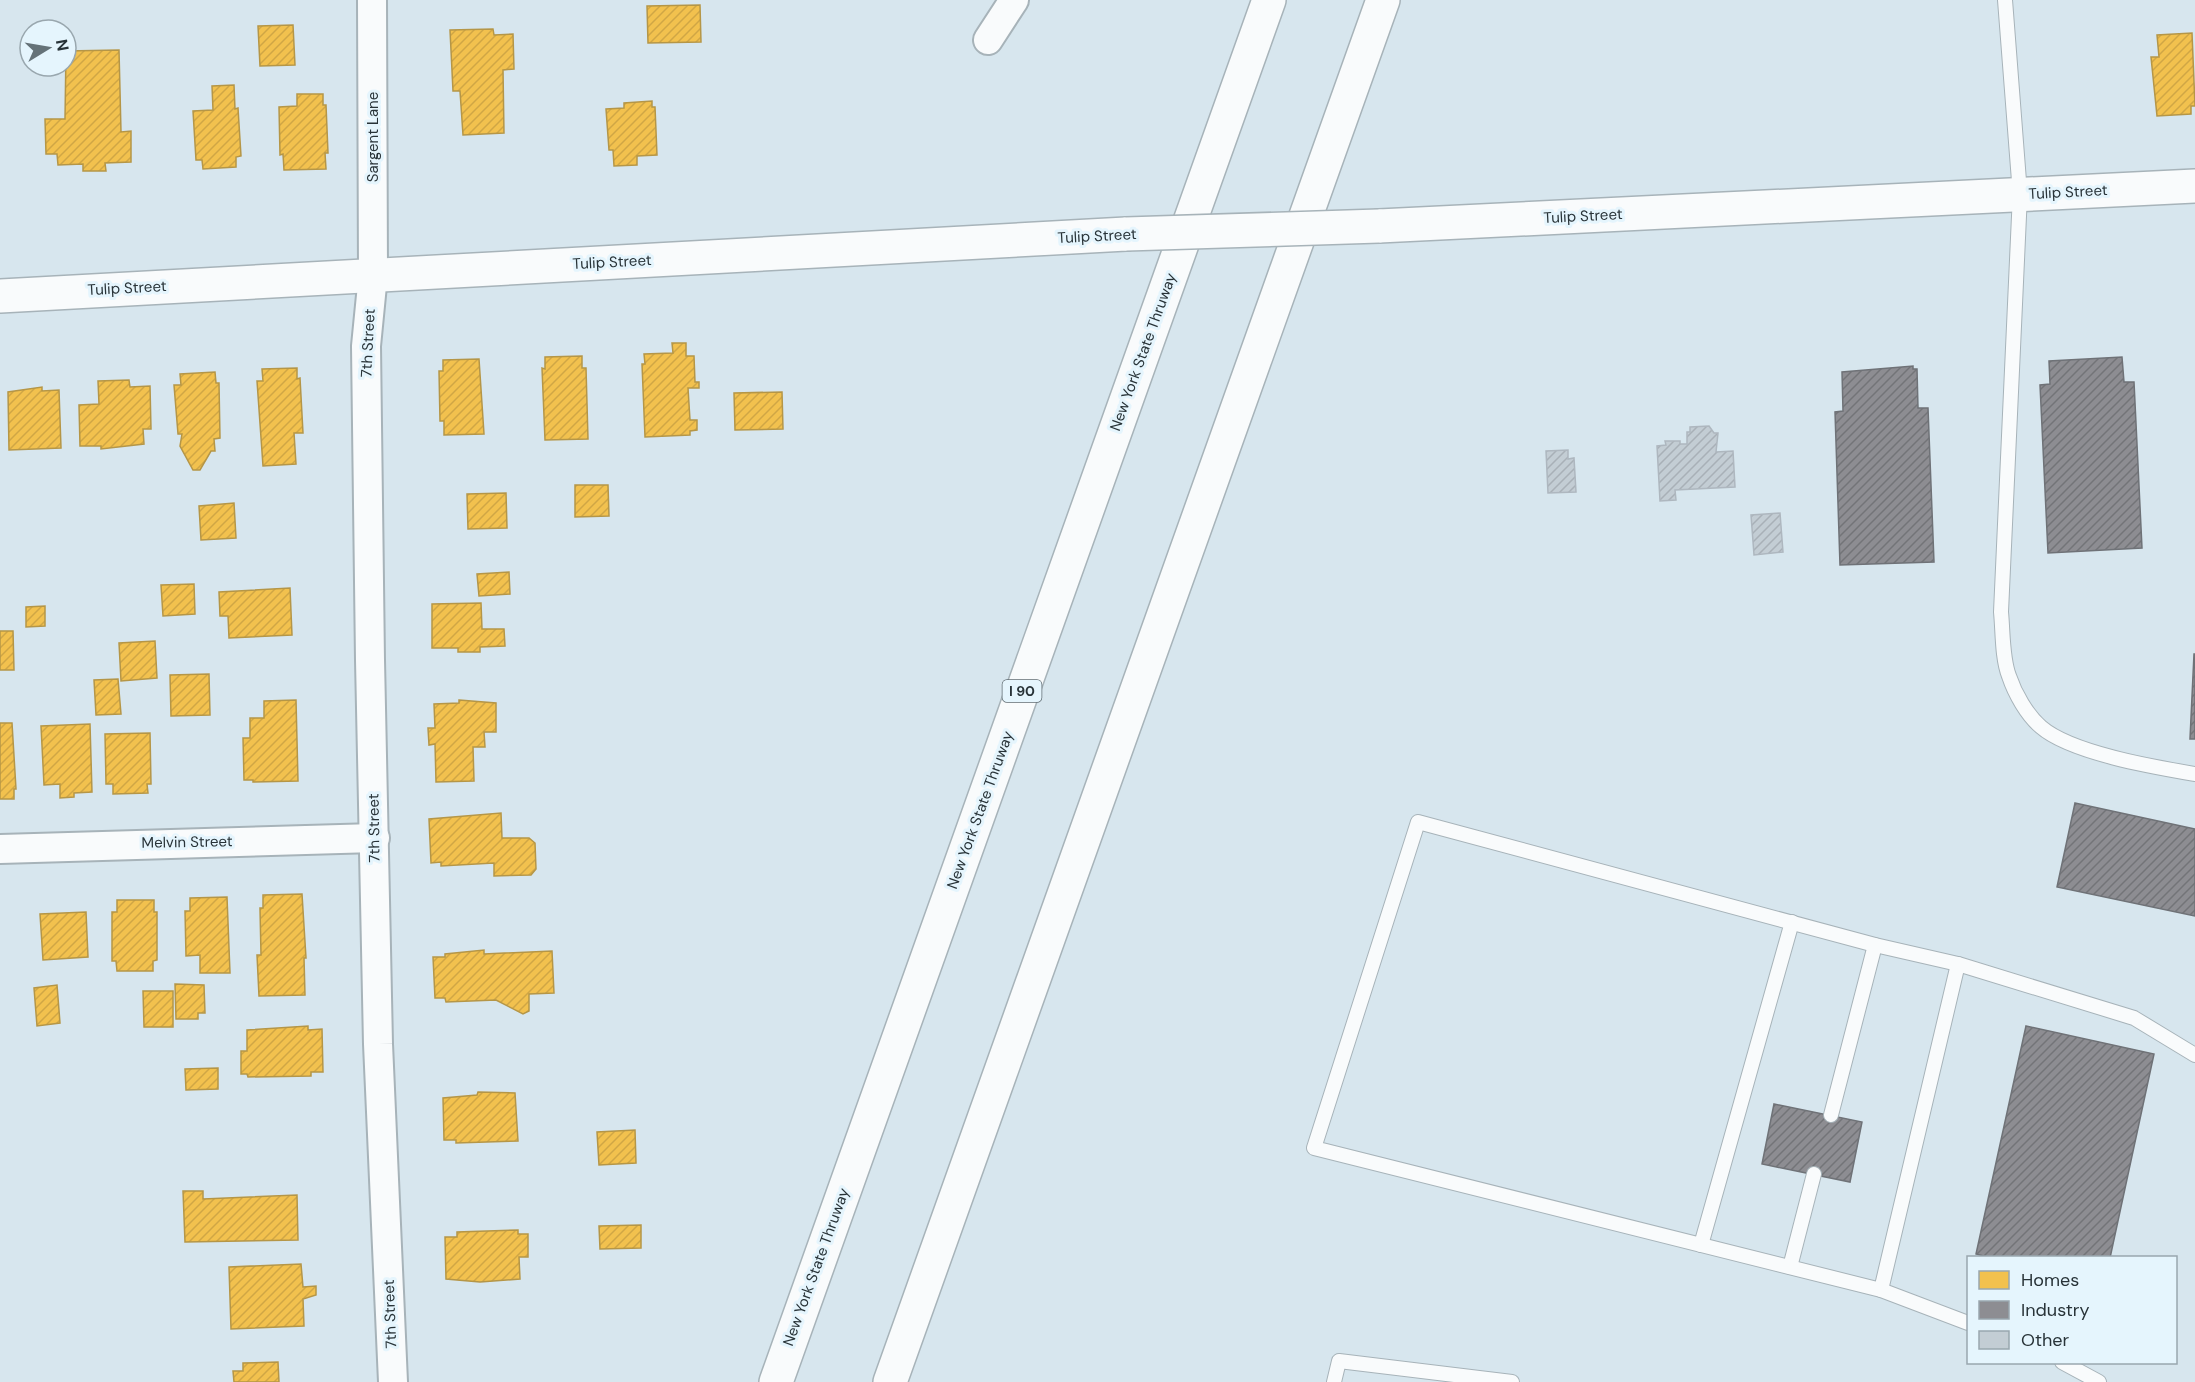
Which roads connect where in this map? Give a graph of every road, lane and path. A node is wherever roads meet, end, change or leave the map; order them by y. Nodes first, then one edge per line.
1 (372, 0) edge
2 (1014, 0) edge
3 (1269, 0) edge
4 (1383, 0) edge
5 (2005, 0) edge
6 (988, 40) dead end
7 (2195, 186) edge
8 (2020, 194) junction
9 (373, 275) junction
10 (0, 296) edge
11 (2195, 774) edge
12 (375, 838) junction
13 (0, 849) edge
14 (1792, 922) junction
15 (1875, 945) junction
16 (1958, 964) junction
17 (2195, 1055) edge
18 (1830, 1115) dead end
19 (1815, 1174) dead end
20 (1701, 1245) junction
21 (1790, 1267) junction
22 (1881, 1290) junction
23 (1967, 1323) edge
24 (2066, 1364) edge
25 (393, 1382) edge
26 (776, 1382) edge
27 (890, 1382) edge
28 (1334, 1382) edge
29 (1512, 1382) edge
30 (2100, 1382) edge

1 - 9 street, Sargent Lane
2 - 6 street
3 - 26 main road, New York State Thruway / I 90
4 - 27 main road
5 - 8 lane
7 - 8 main road, Tulip Street
8 - 9 main road, Tulip Street, bridge
8 - 11 lane
9 - 10 main road, Tulip Street
9 - 12 street, 7th Street
12 - 13 street, Melvin Street
12 - 25 street, 7th Street
14 - 15 lane
14 - 20 lane
14 - 20 lane
15 - 16 lane
15 - 18 lane
16 - 17 lane
16 - 22 lane
19 - 21 lane
20 - 21 lane
21 - 22 lane
22 - 23 lane
24 - 30 lane
28 - 29 lane

